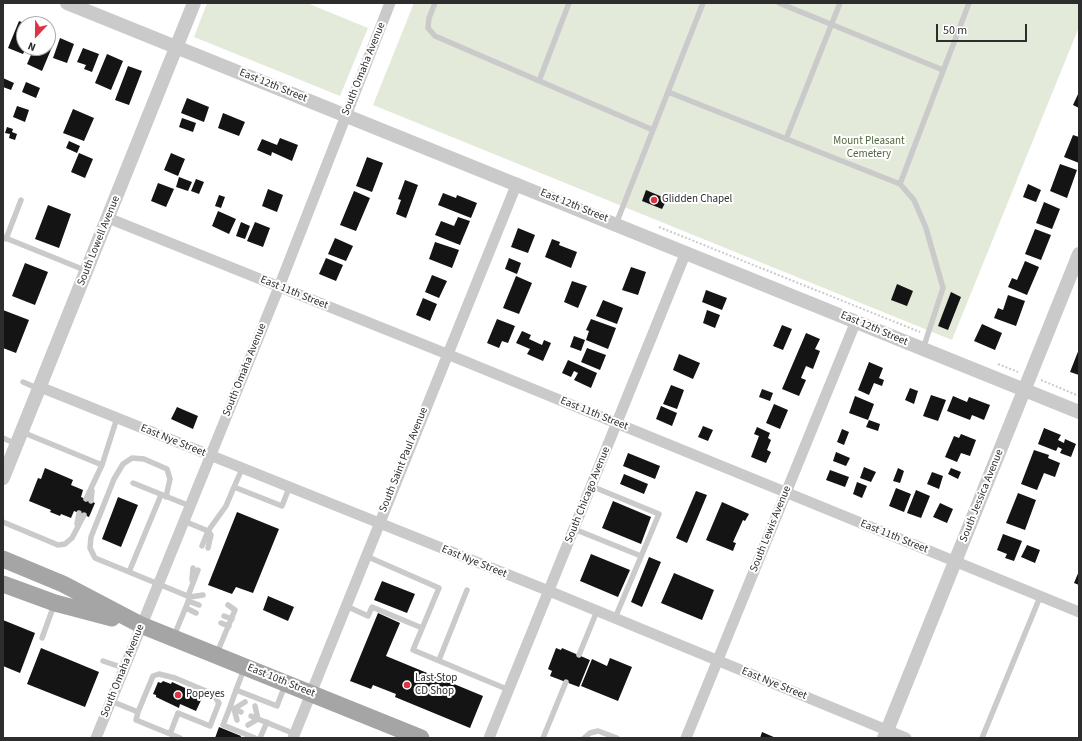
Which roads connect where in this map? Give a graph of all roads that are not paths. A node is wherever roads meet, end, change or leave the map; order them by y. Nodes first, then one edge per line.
1 (67, 3) edge
2 (194, 3) edge
3 (390, 3) edge
4 (435, 3) edge
5 (570, 3) edge
6 (703, 3) edge
7 (780, 3) edge
8 (840, 3) edge
9 (969, 3) edge
10 (832, 24) junction
11 (176, 47) junction
12 (943, 70) junction
13 (538, 81) junction
14 (668, 92) junction
15 (346, 115) junction
16 (653, 130) junction
17 (786, 139) junction
18 (517, 184) junction
19 (900, 184) junction
20 (21, 200) dead end
21 (108, 218) junction
22 (616, 224) junction
23 (4, 238) edge
24 (686, 252) junction
25 (1079, 254) edge
26 (87, 271) junction
27 (279, 287) junction
28 (856, 321) junction
29 (923, 349) junction
30 (448, 354) junction
31 (23, 382) dead end
32 (40, 388) junction
33 (1025, 390) junction
34 (1079, 412) edge
35 (118, 418) junction
36 (617, 423) junction
37 (3, 438) edge
38 (19, 438) junction
39 (210, 456) junction
40 (102, 465) junction
41 (242, 469) junction
42 (3, 478) edge
43 (133, 483) dead end
44 (591, 486) junction
45 (234, 487) junction
46 (289, 488) junction
47 (786, 493) junction
48 (163, 496) junction
49 (88, 500) dead end
50 (190, 506) junction
51 (82, 514) dead end
52 (184, 521) junction
53 (3, 522) edge
54 (378, 524) junction
55 (574, 530) junction
56 (208, 531) junction
57 (205, 547) dead end
58 (366, 556) junction
59 (641, 556) junction
60 (3, 559) edge
61 (955, 562) junction
62 (196, 569) dead end
63 (129, 572) junction
64 (158, 583) junction
65 (3, 584) edge
66 (467, 590) dead end
67 (549, 591) junction
68 (203, 595) dead end
69 (1040, 597) junction
70 (189, 598) junction
71 (55, 603) junction
72 (199, 605) dead end
73 (228, 605) dead end
74 (346, 606) junction
75 (186, 608) junction
76 (597, 611) junction
77 (1079, 612) edge
78 (196, 613) dead end
79 (224, 616) dead end
80 (615, 618) junction
81 (232, 619) junction
82 (221, 623) dead end
83 (141, 625) junction
84 (229, 626) junction
85 (422, 628) junction
86 (42, 638) dead end
87 (174, 638) junction
88 (216, 655) junction
89 (579, 655) dead end
90 (439, 660) junction
91 (717, 660) junction
92 (103, 661) dead end
93 (245, 667) junction
94 (124, 668) junction
95 (566, 682) dead end
96 (286, 683) junction
97 (236, 690) junction
98 (509, 690) junction
99 (311, 693) junction
100 (111, 701) junction
101 (245, 702) dead end
102 (255, 706) dead end
103 (232, 708) junction
104 (138, 712) junction
105 (241, 712) dead end
106 (251, 716) dead end
107 (258, 719) junction
108 (237, 720) dead end
109 (267, 722) junction
110 (248, 725) dead end
111 (170, 734) junction
112 (885, 734) edge
113 (294, 736) edge
114 (96, 737) edge
115 (180, 738) edge
116 (255, 738) edge
117 (260, 738) edge
118 (421, 738) edge
119 (490, 738) edge
120 (543, 738) edge
121 (584, 738) edge
122 (617, 738) edge
123 (686, 738) edge
124 (906, 738) edge
125 (982, 738) edge

1 - 11 street, East 12th Street
2 - 11 street, South Lowell Avenue
3 - 15 street, South Omaha Avenue
4 - 13 lane
5 - 13 lane
6 - 14 lane
7 - 10 lane
8 - 10 lane
9 - 12 lane
10 - 12 lane
10 - 17 lane
11 - 15 street, East 12th Street
11 - 21 street, South Lowell Avenue
12 - 19 lane
13 - 16 lane
14 - 16 lane
14 - 17 lane
15 - 18 street, East 12th Street
15 - 27 street, South Omaha Avenue
16 - 22 lane
17 - 19 lane
18 - 22 street, East 12th Street
18 - 30 street, South Saint Paul Avenue
19 - 29 lane
20 - 23 lane
21 - 26 street, South Lowell Avenue
21 - 27 street, East 11th Street
22 - 24 street, East 12th Street
23 - 26 lane
24 - 28 street, East 12th Street
24 - 36 street, South Chicago Avenue
25 - 33 street, South Jessica Avenue
26 - 32 street, South Lowell Avenue
27 - 30 street, East 11th Street
27 - 39 street, South Omaha Avenue
28 - 29 street, East 12th Street
28 - 47 street, South Lewis Avenue
29 - 33 street, East 12th Street
30 - 36 street, East 11th Street
30 - 54 street, South Saint Paul Avenue
31 - 32 lane
32 - 35 street, East Nye Street
32 - 38 street, South Lowell Avenue
33 - 34 street, East 12th Street
33 - 61 street, South Jessica Avenue
35 - 39 street, East Nye Street
35 - 40 lane
36 - 44 street, South Chicago Avenue
36 - 47 street, East 11th Street
37 - 38 lane
38 - 40 lane
38 - 42 street, South Lowell Avenue
39 - 41 street, East Nye Street
39 - 50 street, South Omaha Avenue
40 - 49 lane
41 - 45 lane
41 - 46 street, East Nye Street
43 - 48 lane
44 - 55 street, South Chicago Avenue
44 - 59 lane
45 - 46 lane
45 - 56 lane
46 - 54 street, East Nye Street
47 - 61 street, East 11th Street
47 - 91 street, South Lewis Avenue
48 - 50 lane
48 - 63 lane
48 - 63 lane
50 - 52 street, South Omaha Avenue
51 - 53 lane
52 - 56 lane
52 - 64 street, South Omaha Avenue
54 - 58 street, South Saint Paul Avenue
54 - 67 street, East Nye Street
55 - 59 lane
55 - 67 street, South Chicago Avenue
56 - 57 lane
58 - 74 street, South Saint Paul Avenue
58 - 85 lane
59 - 80 lane
60 - 83 main road, East 10th Street
61 - 69 street, East 11th Street
61 - 112 street, South Jessica Avenue
62 - 70 lane
63 - 64 lane
64 - 70 lane
64 - 83 street, South Omaha Avenue
65 - 71 main road, East 10th Street
66 - 90 lane
67 - 76 street, East Nye Street
67 - 98 street, South Chicago Avenue
68 - 70 lane
69 - 77 street, East 11th Street
69 - 125 lane
70 - 72 lane
70 - 75 lane
71 - 83 main road, East 10th Street
71 - 86 lane
73 - 81 lane
74 - 85 lane
74 - 99 street, South Saint Paul Avenue
75 - 78 lane
75 - 87 lane
76 - 80 street, East Nye Street
76 - 89 lane
79 - 81 lane
80 - 91 street, East Nye Street
81 - 84 lane
82 - 84 lane
83 - 87 main road, East 10th Street
83 - 94 street, South Omaha Avenue
84 - 88 lane
85 - 90 lane
87 - 88 main road, East 10th Street
88 - 93 main road, East 10th Street
90 - 98 lane
91 - 112 street, East Nye Street
91 - 123 street, South Lewis Avenue
92 - 94 lane
93 - 96 main road, East 10th Street
93 - 97 lane
94 - 100 street, South Omaha Avenue
95 - 120 lane
96 - 97 lane
96 - 99 main road, East 10th Street
97 - 103 lane
98 - 119 street, South Chicago Avenue
99 - 113 street, South Saint Paul Avenue
99 - 118 main road, East 10th Street
100 - 104 lane
100 - 114 street, South Omaha Avenue
101 - 103 lane
102 - 107 lane
103 - 105 lane
103 - 108 lane
103 - 116 lane
104 - 111 lane
104 - 111 lane
106 - 107 lane
107 - 109 lane
107 - 110 lane
109 - 113 lane
109 - 117 lane
111 - 115 lane
112 - 124 street, East Nye Street
121 - 122 lane

